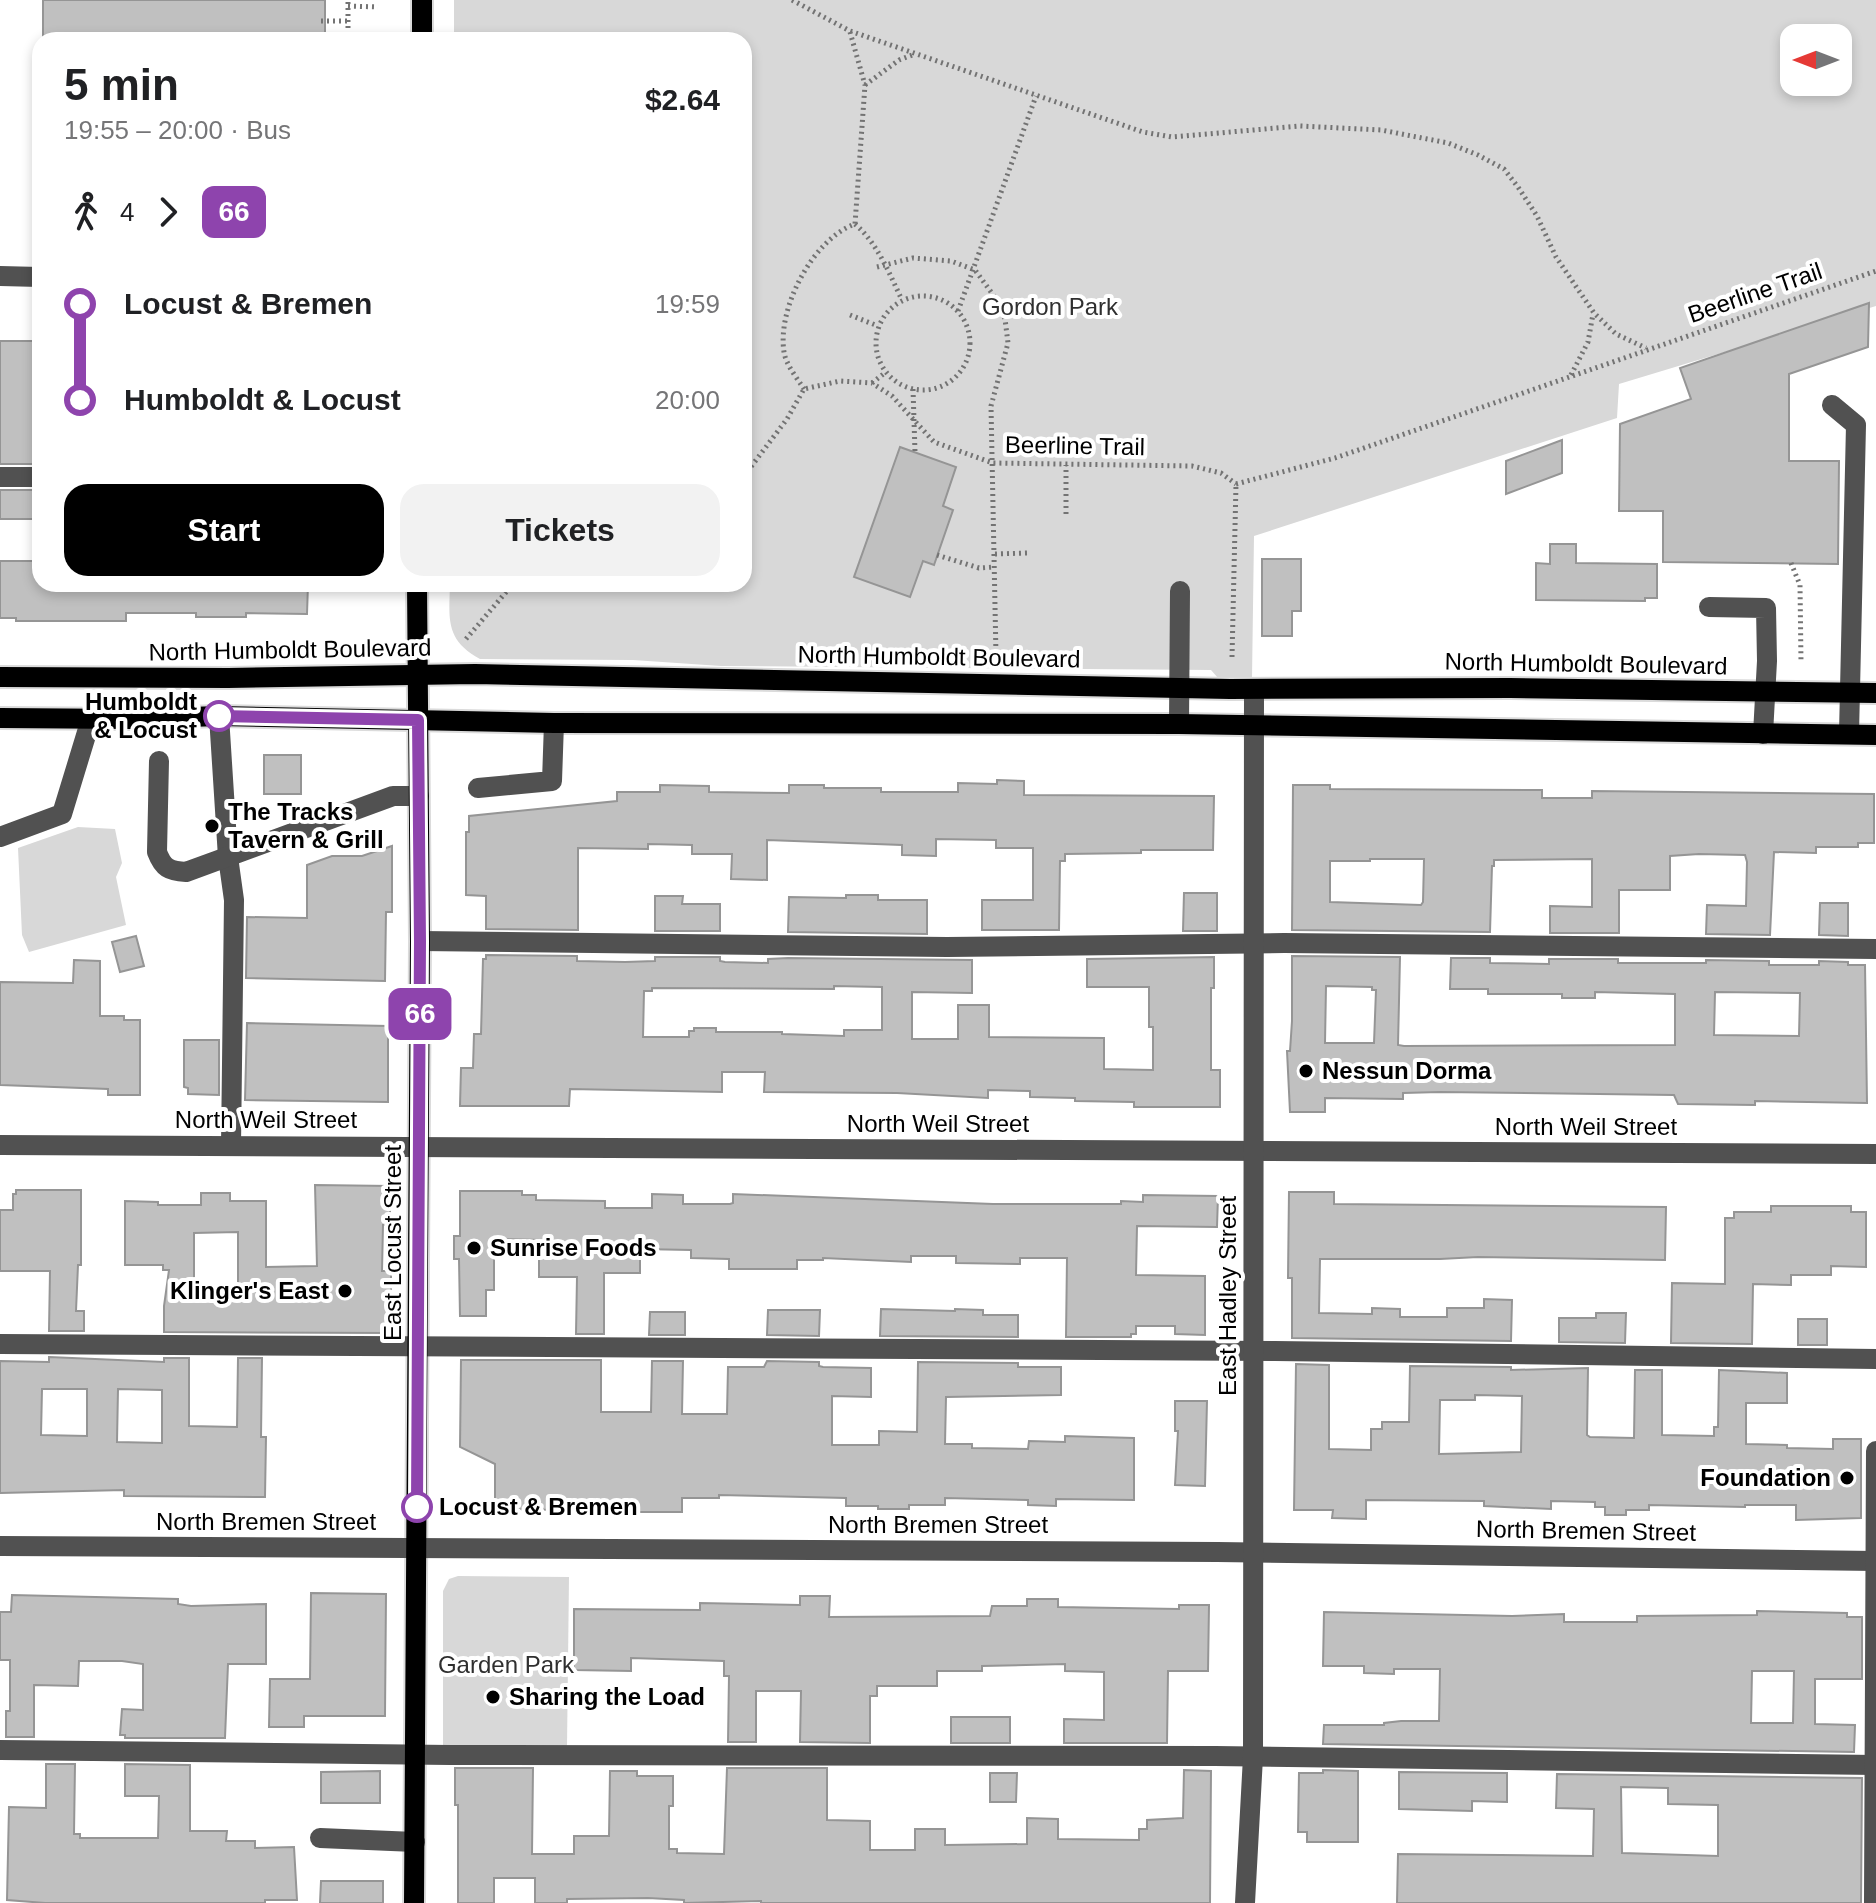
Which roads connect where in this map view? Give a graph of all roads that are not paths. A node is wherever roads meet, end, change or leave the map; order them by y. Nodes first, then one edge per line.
1 (422, 0) edge
2 (422, 32) edge
3 (0, 276) edge
4 (32, 277) edge
5 (1832, 405) dead end
6 (0, 477) edge
7 (32, 477) edge
8 (1180, 591) dead end
9 (417, 592) edge
10 (1709, 607) dead end
11 (418, 674) junction
12 (0, 677) edge
13 (1180, 688) junction
14 (1254, 689) junction
15 (1764, 692) junction
16 (1850, 692) junction
17 (1876, 693) edge
18 (219, 716) junction
19 (0, 718) edge
20 (91, 719) junction
21 (418, 720) junction
22 (554, 723) junction
23 (1179, 724) junction
24 (1253, 725) junction
25 (1763, 734) junction
26 (1849, 734) junction
27 (1876, 735) edge
28 (159, 761) dead end
29 (478, 788) dead end
30 (419, 796) junction
31 (0, 837) edge
32 (228, 857) junction
33 (420, 941) junction
34 (1253, 944) junction
35 (1876, 949) edge
36 (0, 1145) edge
37 (231, 1146) junction
38 (419, 1147) junction
39 (1254, 1151) junction
40 (1876, 1154) edge
41 (0, 1344) edge
42 (418, 1347) junction
43 (1253, 1351) junction
44 (1876, 1359) edge
45 (1876, 1451) edge
46 (0, 1546) edge
47 (417, 1550) junction
48 (1254, 1553) junction
49 (1875, 1561) edge
50 (0, 1750) edge
51 (416, 1754) junction
52 (1253, 1757) junction
53 (1875, 1765) edge
54 (320, 1838) dead end
55 (415, 1842) junction
56 (414, 1903) edge
57 (1245, 1903) edge
58 (1874, 1903) edge

1 - 2 main road
3 - 4 street
5 - 16 street
6 - 7 street
8 - 13 street
9 - 11 main road, East Locust Street
10 - 15 street
11 - 12 main road, North Humboldt Boulevard
11 - 13 main road, North Humboldt Boulevard
11 - 21 main road, East Locust Street
13 - 14 main road, North Humboldt Boulevard
13 - 23 street
14 - 15 main road, North Humboldt Boulevard
14 - 24 street, East Hadley Street
15 - 16 main road, North Humboldt Boulevard
15 - 25 street
16 - 17 main road, North Humboldt Boulevard
16 - 26 street
18 - 20 main road
18 - 21 main road
18 - 32 street
19 - 20 main road
20 - 31 street
21 - 22 main road
21 - 30 main road, East Locust Street
22 - 23 main road
22 - 29 street
23 - 24 main road
24 - 25 main road
24 - 34 street, East Hadley Street
25 - 26 main road
26 - 27 main road
28 - 32 street
30 - 32 street
30 - 33 main road, East Locust Street
32 - 37 street
33 - 34 street
33 - 38 main road, East Locust Street
34 - 35 street
34 - 39 street, East Hadley Street
36 - 37 street, North Weil Street
37 - 38 street, North Weil Street
38 - 39 street, North Weil Street
38 - 42 main road, East Locust Street
39 - 40 street, North Weil Street
39 - 43 street, East Hadley Street
41 - 42 street
42 - 43 street
42 - 47 main road, East Locust Street
43 - 44 street
43 - 48 street, East Hadley Street
45 - 49 street
46 - 47 street, North Bremen Street
47 - 48 street, North Bremen Street
47 - 51 main road, East Locust Street
48 - 49 street, North Bremen Street
48 - 52 street, East Hadley Street
49 - 53 street
50 - 51 street
51 - 52 street
51 - 55 main road, East Locust Street
52 - 53 street
52 - 57 street, East Hadley Street
53 - 58 street
54 - 55 street
55 - 56 main road, East Locust Street

